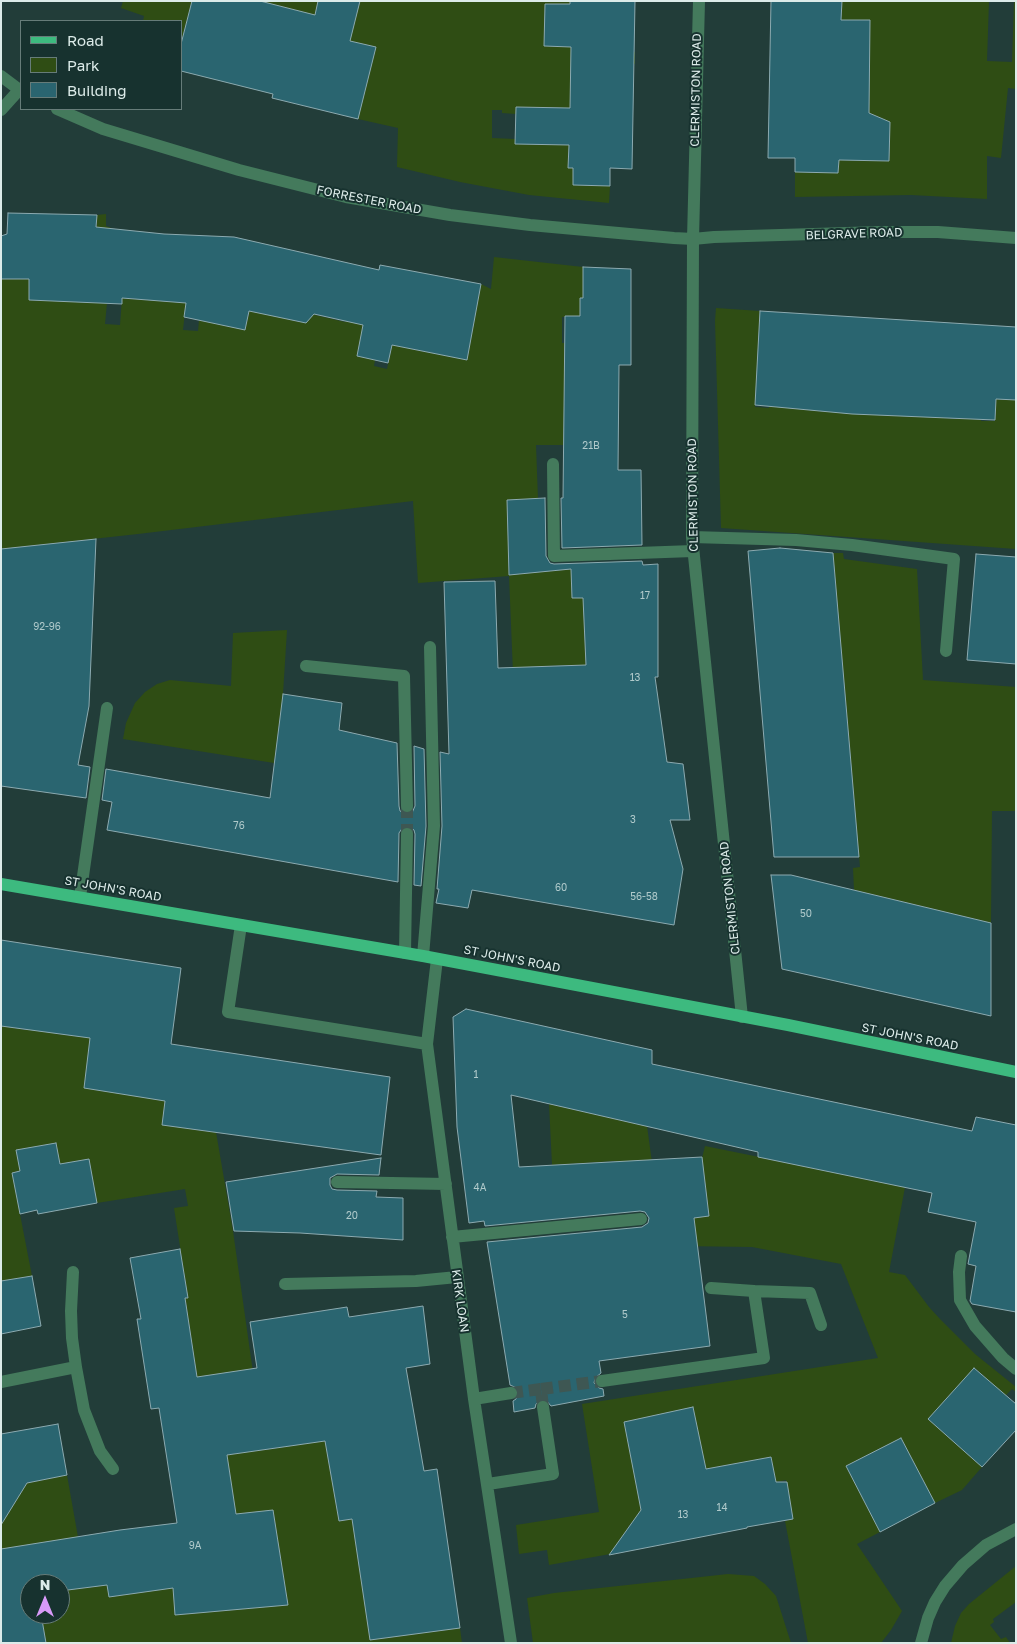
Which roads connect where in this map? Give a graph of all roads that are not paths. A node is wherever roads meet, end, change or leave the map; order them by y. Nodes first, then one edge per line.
1 (698, 1) edge
2 (1, 76) edge
3 (20, 90) edge
4 (1, 110) edge
5 (59, 110) edge
6 (1016, 238) edge
7 (693, 239) junction
8 (553, 464) dead end
9 (692, 537) junction
10 (693, 551) junction
11 (430, 647) dead end
12 (946, 651) dead end
13 (306, 666) dead end
14 (107, 708) dead end
15 (406, 806) tunnel mouth
16 (407, 834) tunnel mouth
17 (1, 884) edge
18 (80, 897) junction
19 (241, 925) junction
20 (405, 953) junction
21 (424, 956) junction
22 (437, 959) junction
23 (742, 1017) junction
24 (427, 1044) junction
25 (1016, 1072) edge
26 (337, 1182) dead end
27 (446, 1184) junction
28 (641, 1218) dead end
29 (452, 1237) junction
30 (961, 1256) dead end
31 (73, 1272) dead end
32 (457, 1277) junction
33 (285, 1284) dead end
34 (711, 1288) dead end
35 (754, 1291) junction
36 (821, 1325) dead end
37 (76, 1367) junction
38 (1016, 1369) edge
39 (602, 1381) tunnel mouth
40 (1, 1382) edge
41 (512, 1393) tunnel mouth
42 (474, 1399) junction
43 (543, 1407) tunnel mouth
44 (113, 1470) dead end
45 (488, 1484) junction
46 (1016, 1529) edge
47 (511, 1643) edge
48 (921, 1643) edge

1 - 7 street, CLERMISTON ROAD
2 - 3 street
3 - 4 street
5 - 7 street, FORRESTER ROAD
6 - 7 street, BELGRAVE ROAD
7 - 9 street, CLERMISTON ROAD
8 - 10 street
9 - 10 street, CLERMISTON ROAD
9 - 12 street
10 - 23 street, CLERMISTON ROAD
11 - 21 street
13 - 15 street
14 - 18 street
16 - 20 street
17 - 18 main road, ST JOHN'S ROAD
18 - 19 main road, ST JOHN'S ROAD
19 - 20 main road, ST JOHN'S ROAD
19 - 24 street
20 - 21 main road, ST JOHN'S ROAD
21 - 22 main road, ST JOHN'S ROAD
22 - 23 main road, ST JOHN'S ROAD
22 - 24 street, KIRK LOAN
23 - 25 main road, ST JOHN'S ROAD
24 - 27 street, KIRK LOAN
26 - 27 street
27 - 29 street, KIRK LOAN
28 - 29 street
29 - 32 street, KIRK LOAN
30 - 38 street
31 - 37 street
32 - 33 street
32 - 42 street, KIRK LOAN
34 - 35 street
35 - 36 street
35 - 39 street
37 - 40 street
37 - 44 street
41 - 42 street
42 - 45 street, KIRK LOAN
43 - 45 street
45 - 47 street, KIRK LOAN
46 - 48 street

